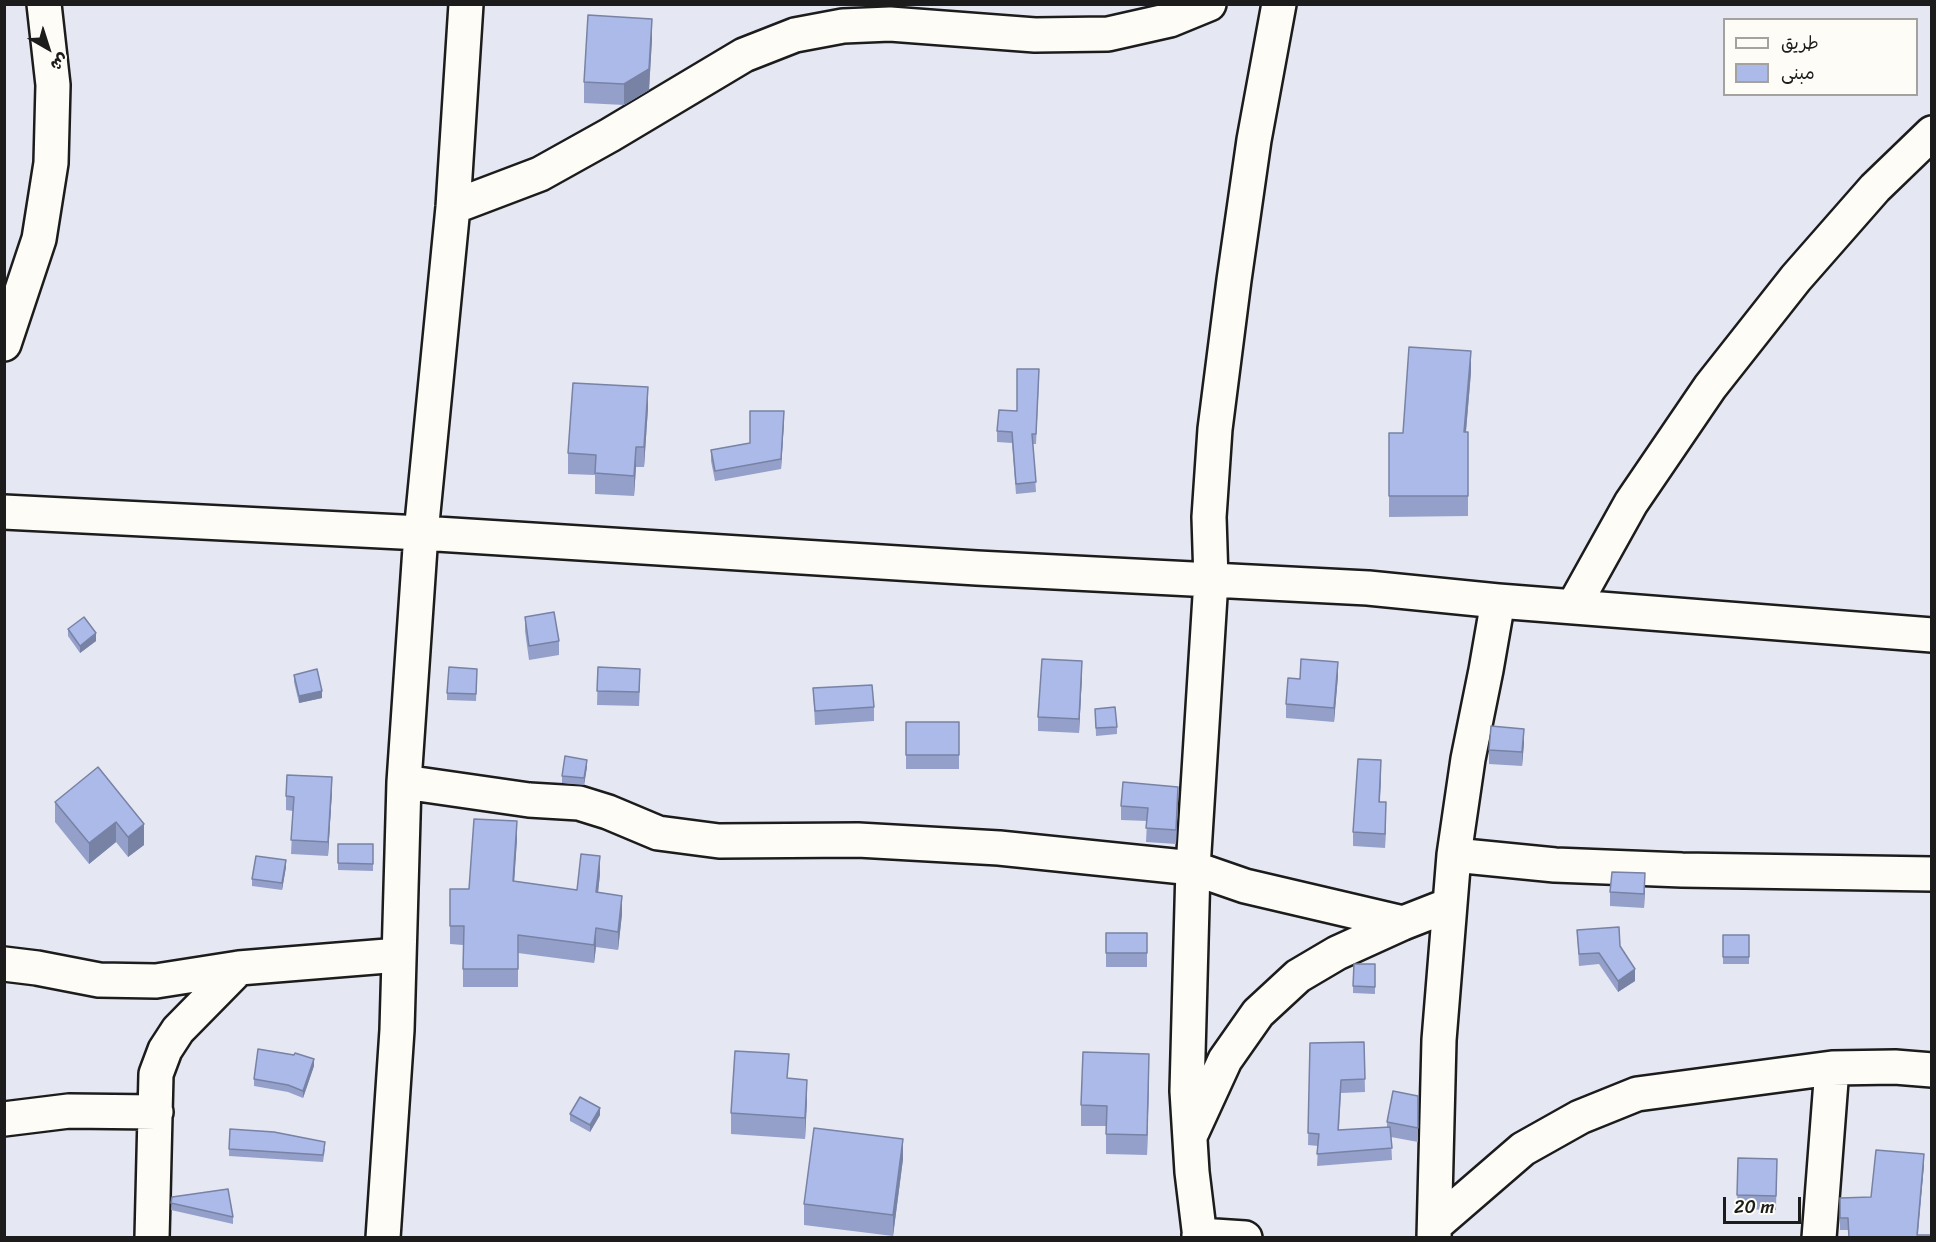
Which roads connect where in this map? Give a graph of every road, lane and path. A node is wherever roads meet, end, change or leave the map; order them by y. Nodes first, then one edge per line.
1 (44, 4) edge
2 (466, 4) edge
3 (1209, 4) edge
4 (1279, 4) edge
5 (1932, 133) edge
6 (453, 207) junction
7 (4, 344) edge
8 (4, 512) edge
9 (422, 533) junction
10 (1211, 580) junction
11 (1498, 601) junction
12 (1573, 607) junction
13 (1932, 635) edge
14 (404, 782) junction
15 (1454, 855) junction
16 (1193, 868) junction
17 (1932, 874) edge
18 (1449, 905) junction
19 (1403, 923) junction
20 (399, 955) junction
21 (4, 964) edge
22 (239, 968) junction
23 (1832, 1068) junction
24 (1932, 1070) edge
25 (156, 1112) junction
26 (4, 1119) edge
27 (1190, 1136) junction
28 (1435, 1231) edge
29 (1200, 1236) edge
30 (152, 1238) edge
31 (383, 1238) edge
32 (1245, 1238) edge
33 (1819, 1238) edge

1 - 7 street
2 - 6 street
3 - 6 street
4 - 10 street
5 - 12 street
6 - 9 street
8 - 9 street
9 - 10 street
9 - 14 street
10 - 11 street
10 - 16 street
11 - 12 street
11 - 15 street
12 - 13 street
14 - 16 street
14 - 20 street
15 - 17 street
15 - 18 street
16 - 19 street
16 - 27 street
18 - 19 street
18 - 28 street
19 - 27 street
20 - 22 street
20 - 31 street
21 - 22 street
22 - 25 street
23 - 24 street
23 - 28 street
23 - 33 street
25 - 26 street
25 - 30 street
27 - 29 street
29 - 32 street

